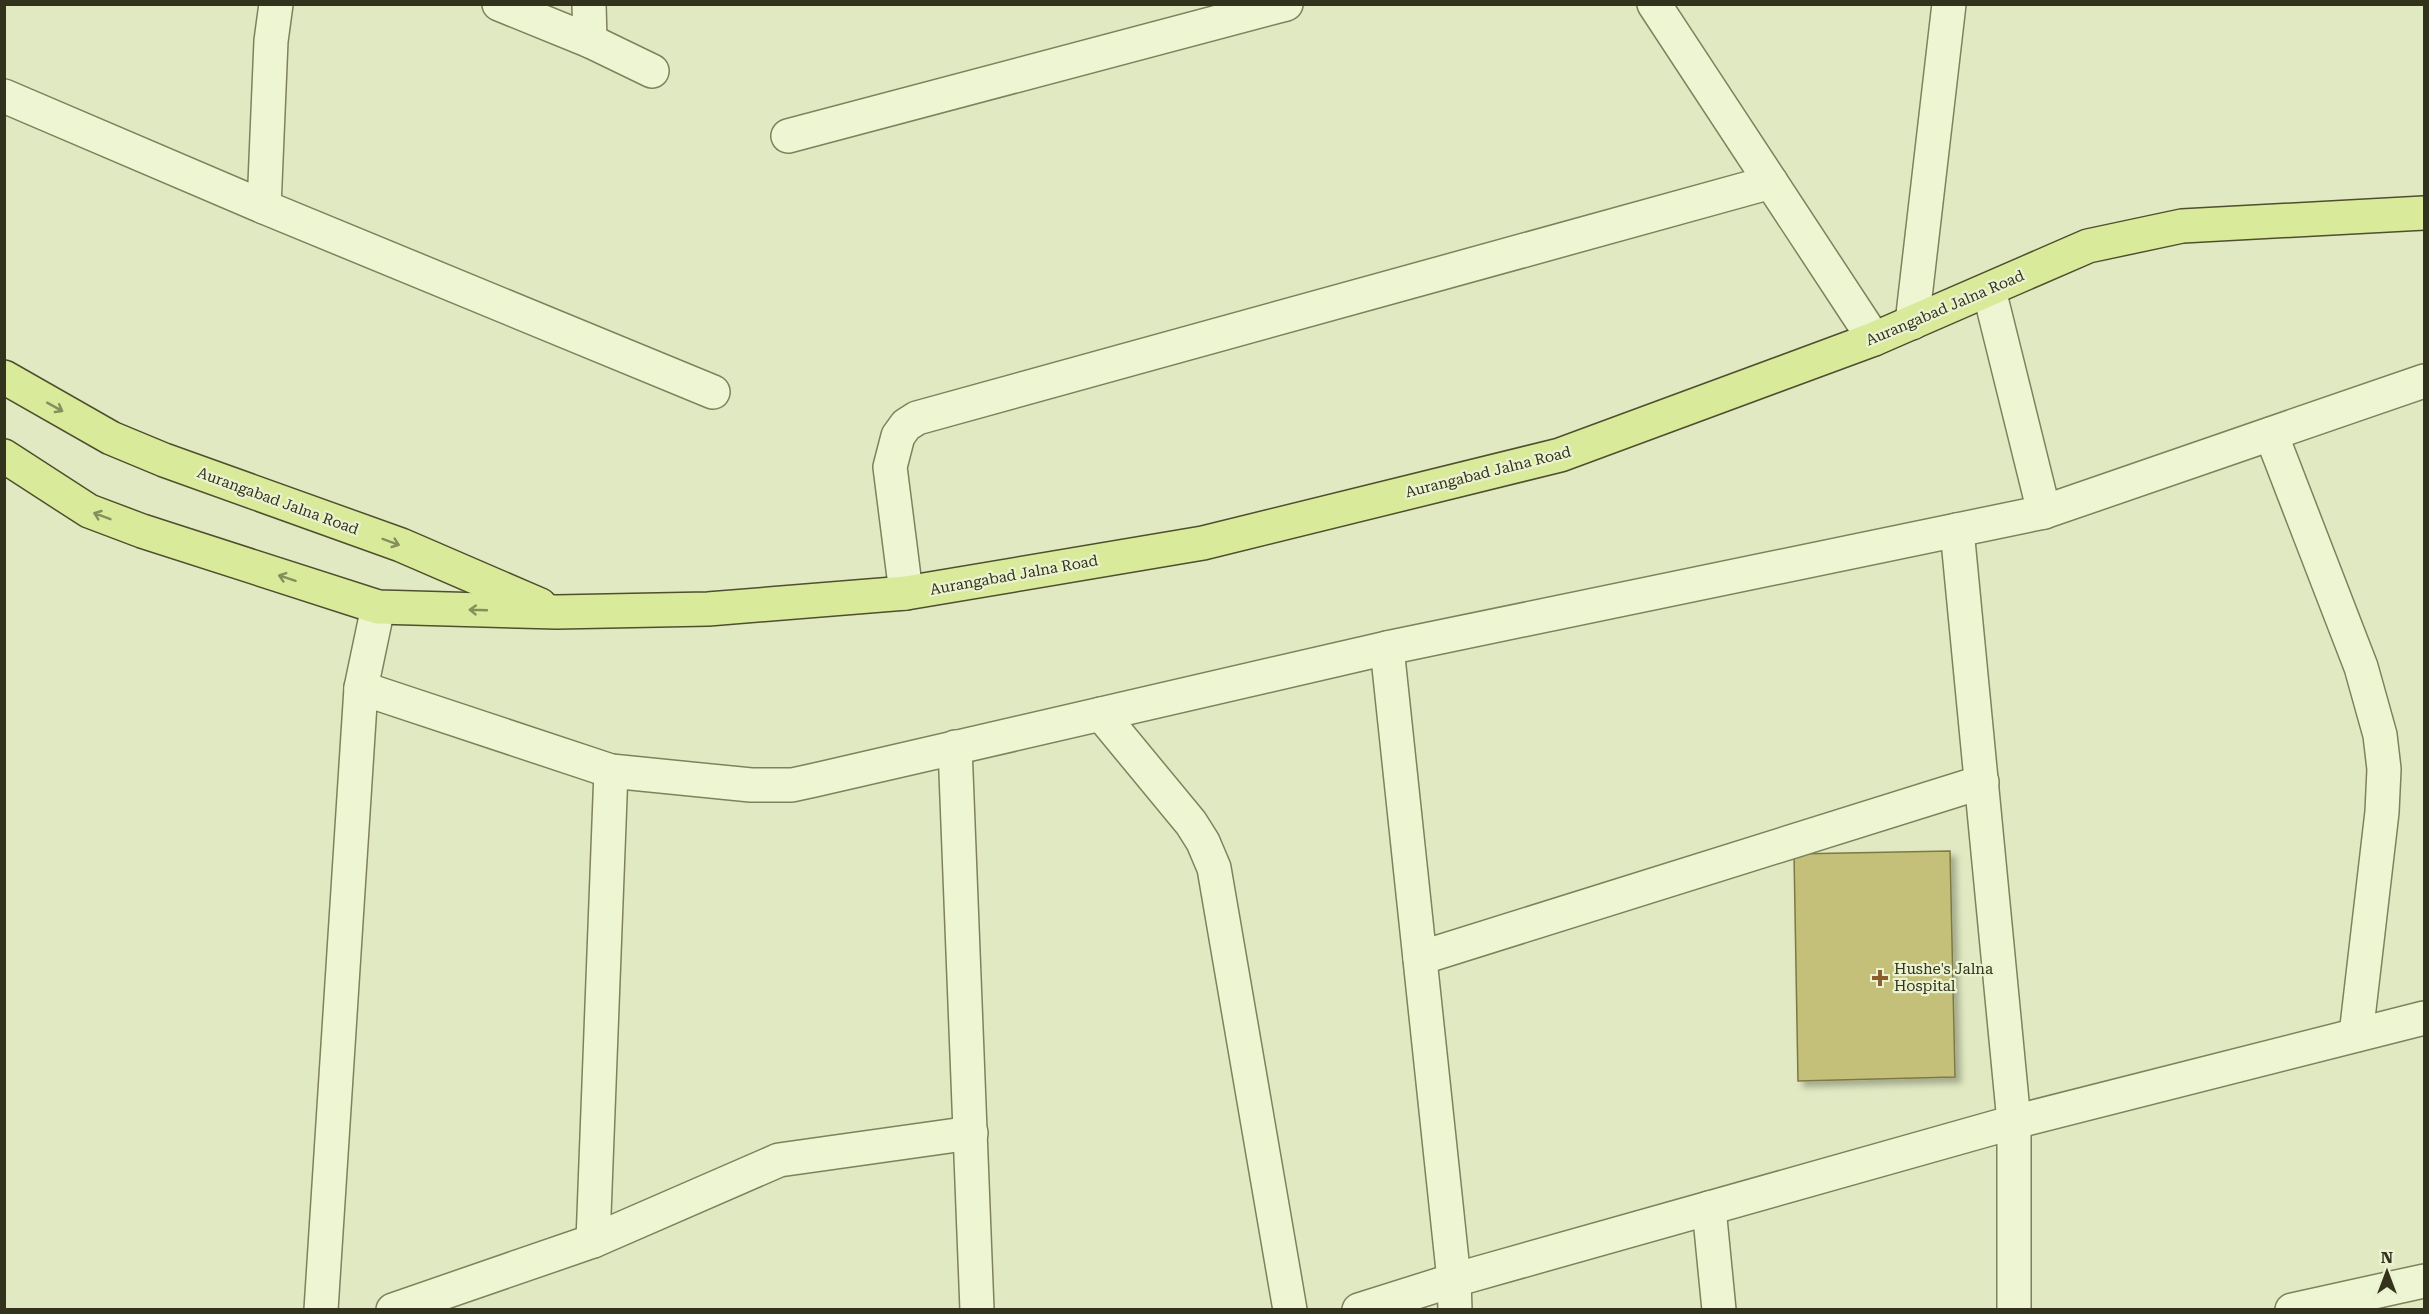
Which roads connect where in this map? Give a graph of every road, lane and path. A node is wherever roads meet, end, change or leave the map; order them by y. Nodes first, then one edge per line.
1 (276, 4) edge
2 (499, 4) edge
3 (589, 4) edge
4 (1286, 4) edge
5 (1948, 4) edge
6 (1666, 13) edge
7 (590, 41) junction
8 (652, 71) dead end
9 (4, 96) edge
10 (788, 136) dead end
11 (1770, 183) junction
12 (264, 207) junction
13 (2424, 213) edge
14 (1989, 290) junction
15 (1912, 323) junction
16 (1874, 339) junction
17 (4, 377) edge
18 (2424, 381) edge
19 (713, 392) dead end
20 (2271, 434) junction
21 (4, 456) edge
22 (2044, 512) junction
23 (1957, 530) junction
24 (906, 593) junction
25 (378, 607) junction
26 (557, 612) junction
27 (1387, 648) junction
28 (361, 688) junction
29 (1101, 714) junction
30 (956, 747) junction
31 (611, 771) junction
32 (1982, 782) junction
33 (1420, 958) junction
34 (2424, 1018) edge
35 (2356, 1035) junction
36 (2014, 1122) junction
37 (971, 1133) junction
38 (1709, 1208) junction
39 (593, 1241) junction
40 (2424, 1281) edge
41 (1455, 1295) edge
42 (321, 1310) edge
43 (393, 1310) edge
44 (977, 1310) edge
45 (1290, 1310) edge
46 (1359, 1310) edge
47 (1719, 1310) edge
48 (2014, 1310) edge
49 (2292, 1310) edge

1 - 12 street
2 - 7 street
3 - 7 street
4 - 10 street
5 - 15 street
6 - 11 street
7 - 8 street
9 - 12 street
11 - 16 street
11 - 24 street
12 - 19 street
13 - 14 main road, Aurangabad Jalna Road
14 - 15 main road, Aurangabad Jalna Road
14 - 22 street
15 - 16 main road, Aurangabad Jalna Road
16 - 24 main road, Aurangabad Jalna Road
17 -> 26 main road, Aurangabad Jalna Road
18 - 20 street
20 - 22 street
20 - 35 street
25 -> 21 main road, Aurangabad Jalna Road
22 - 23 street
23 - 27 street
23 - 32 street
24 - 26 main road, Aurangabad Jalna Road
26 -> 25 main road, Aurangabad Jalna Road
25 - 28 street
27 - 29 street
27 - 33 street
28 - 31 street
28 - 42 street
29 - 30 street
29 - 45 street
30 - 31 street
30 - 37 street
31 - 39 street
32 - 33 street
32 - 36 street
33 - 41 street
34 - 35 street
35 - 36 street
36 - 38 street
36 - 48 street
37 - 39 street
37 - 44 street
38 - 41 street
38 - 47 street
39 - 43 street
40 - 49 street
41 - 46 street

